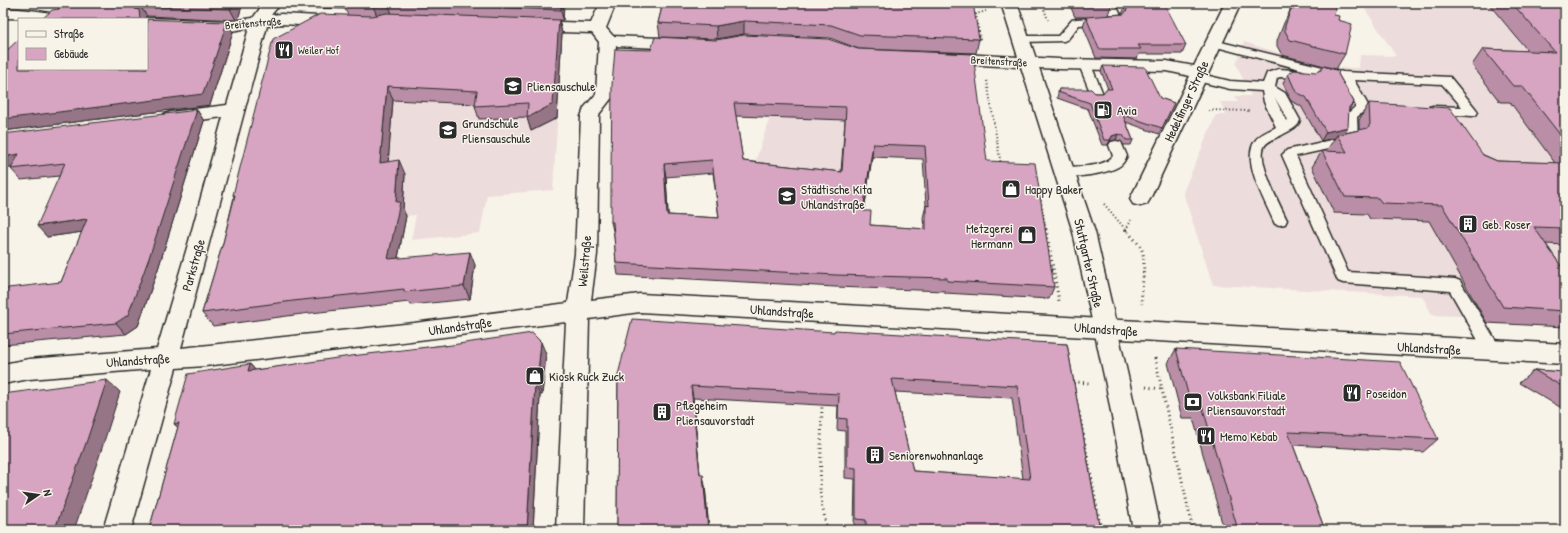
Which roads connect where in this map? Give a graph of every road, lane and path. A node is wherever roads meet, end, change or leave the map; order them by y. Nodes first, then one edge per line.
1 (273, 3) edge
2 (608, 3) edge
3 (1009, 3) edge
4 (1110, 3) edge
5 (1233, 3) edge
6 (989, 9) dead end
7 (3, 13) edge
8 (52, 18) edge
9 (259, 22) junction
10 (148, 23) edge
11 (356, 23) edge
12 (518, 25) edge
13 (603, 34) junction
14 (1022, 39) junction
15 (1213, 43) junction
16 (696, 45) edge
17 (926, 58) edge
18 (984, 60) junction
19 (1028, 63) junction
20 (1085, 65) junction
21 (1198, 74) junction
22 (1346, 77) junction
23 (1268, 87) junction
24 (1097, 94) edge
25 (1363, 107) junction
26 (1182, 108) junction
27 (1379, 108) edge
28 (234, 110) junction
29 (1418, 110) edge
30 (1275, 112) junction
31 (151, 120) edge
32 (1282, 130) junction
33 (1116, 145) dead end
34 (1007, 166) edge
35 (1064, 172) junction
36 (1037, 183) edge
37 (1140, 200) dead end
38 (1280, 220) dead end
39 (1562, 252) dead end
40 (1565, 256) edge
41 (578, 311) junction
42 (1063, 326) junction
43 (1105, 329) junction
44 (1149, 332) junction
45 (1493, 351) junction
46 (1565, 354) edge
47 (165, 358) junction
48 (3, 374) edge
49 (1073, 375) edge
50 (1075, 390) edge
51 (822, 399) edge
52 (1078, 406) edge
53 (117, 530) edge
54 (570, 530) edge
55 (827, 530) edge
56 (1101, 530) edge
57 (1147, 530) edge
58 (1193, 530) edge

1 - 9 street, Parkstraße
2 - 13 street, Weilstraße
3 - 14 street, Stuttgarter Straße
4 - 14 lane
5 - 15 street, Hedelfinger Straße
6 - 18 path
7 - 8 street
9 - 10 street, Breitenstraße
9 - 11 street, Breitenstraße
9 - 28 street, Parkstraße
12 - 13 street
13 - 16 street
13 - 41 street, Weilstraße
14 - 19 street, Stuttgarter Straße
15 - 21 street, Hedelfinger Straße
15 - 22 lane
17 - 18 street, Breitenstraße
18 - 19 street, Breitenstraße
18 - 34 path
19 - 20 street, Breitenstraße
19 - 35 street, Stuttgarter Straße
20 - 21 street, Breitenstraße
20 - 24 lane
21 - 23 lane
21 - 26 street, Hedelfinger Straße
22 - 23 lane
22 - 25 lane
22 - 29 lane
23 - 30 lane
23 - 32 lane
25 - 27 lane
25 - 45 lane
26 - 30 path
26 - 37 street, Hedelfinger Straße
28 - 31 street
28 - 47 street, Parkstraße
30 - 32 lane
32 - 38 lane
33 - 35 lane
35 - 43 street, Stuttgarter Straße
36 - 42 path
39 - 40 path
41 - 42 street, Uhlandstraße
41 - 47 street, Uhlandstraße
41 - 54 street, Weilstraße
42 - 43 street, Uhlandstraße
43 - 44 street, Uhlandstraße
43 - 57 street, Stuttgarter Straße
44 - 45 street, Uhlandstraße
44 - 58 path
45 - 46 street, Uhlandstraße
47 - 48 street, Uhlandstraße
47 - 53 street, Parkstraße
49 - 50 path
51 - 55 path
52 - 56 path

